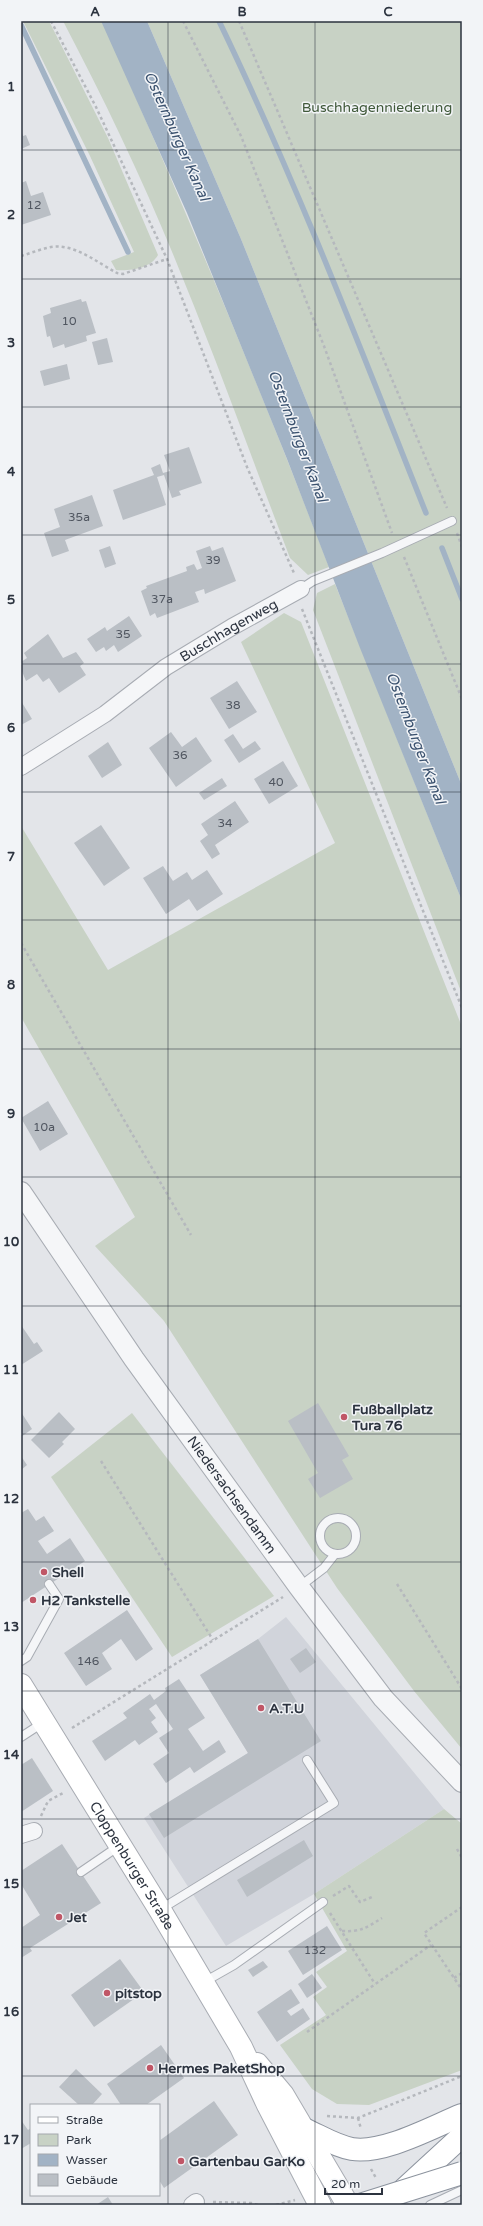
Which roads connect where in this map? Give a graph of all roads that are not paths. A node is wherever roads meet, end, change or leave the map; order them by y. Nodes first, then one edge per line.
1 (452, 521) road end
2 (307, 585) joint
3 (21, 767) edge
4 (21, 1192) edge
5 (335, 1554) junction
6 (49, 1584) dead end
7 (299, 1587) junction
8 (21, 1661) edge
9 (21, 1685) edge
10 (50, 1730) junction
11 (21, 1737) edge
12 (307, 1760) dead end
13 (461, 1779) edge
14 (120, 1846) junction
15 (81, 1872) dead end
16 (323, 1902) road end
17 (160, 1910) junction
18 (204, 1982) junction
19 (241, 2047) junction
20 (462, 2115) edge
21 (304, 2129) junction
22 (462, 2136) edge
23 (462, 2174) edge
24 (462, 2190) edge
25 (320, 2205) edge
26 (348, 2205) edge
27 (360, 2205) edge
28 (384, 2205) edge
29 (430, 2205) edge

1 - 2 lane, Buschhagenweg
2 - 3 street, Buschhagenweg
4 - 7 street, Niedersachsendamm
5 - 5 lane
5 - 7 lane
6 - 8 lane
7 - 13 street, Niedersachsendamm
9 - 10 main road, Cloppenburger Straße
10 - 11 lane
10 - 14 main road, Cloppenburger Straße
12 - 17 lane
14 - 15 lane
14 - 17 main road, Cloppenburger Straße
16 - 18 lane
17 - 18 main road, Cloppenburger Straße
18 - 19 main road, Cloppenburger Straße
19 - 21 main road, Cloppenburger Straße
19 - 25 main road, Cloppenburger Straße
20 - 21 main road
21 - 26 main road, Cloppenburger Straße
22 - 28 main road
23 - 27 main road, bridge
24 - 29 lane

